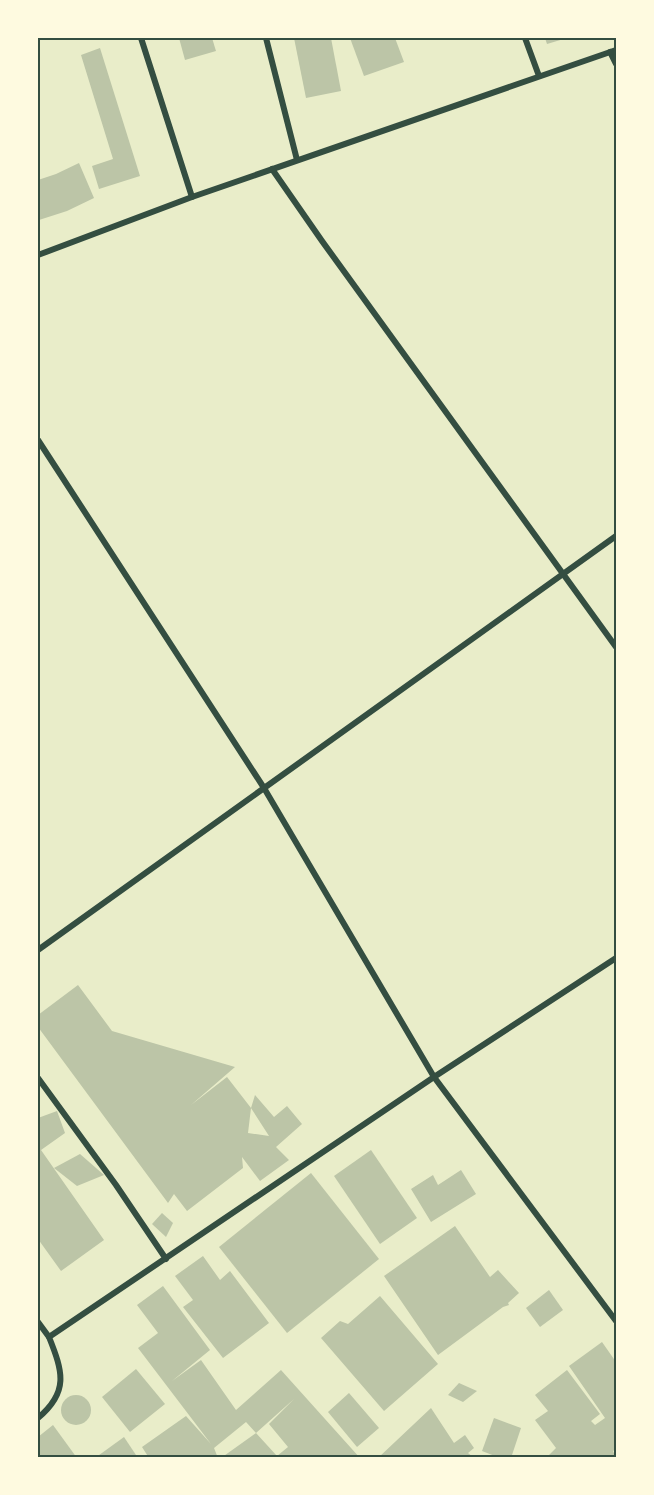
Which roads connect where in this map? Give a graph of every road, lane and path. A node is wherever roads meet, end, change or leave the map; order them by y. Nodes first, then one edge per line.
1 (141, 38) edge
2 (266, 38) edge
3 (525, 38) edge
4 (613, 51) edge
5 (616, 64) edge
6 (539, 76) junction
7 (297, 160) junction
8 (272, 170) junction
9 (192, 197) junction
10 (38, 255) edge
11 (38, 440) edge
12 (616, 536) edge
13 (563, 572) junction
14 (616, 647) edge
15 (264, 788) junction
16 (38, 950) edge
17 (616, 958) edge
18 (434, 1077) junction
19 (38, 1078) edge
20 (166, 1259) junction
21 (616, 1321) edge
22 (38, 1322) edge
23 (49, 1337) junction
24 (38, 1418) edge

1 - 9 street
2 - 7 street
3 - 6 street
4 - 5 street
4 - 6 street
6 - 7 street
7 - 8 street
8 - 9 street
8 - 13 street
9 - 10 street
11 - 15 street
12 - 13 street
13 - 14 street
13 - 15 street
15 - 16 street
15 - 18 street
17 - 18 street
18 - 20 street
18 - 21 street
19 - 20 street
20 - 23 street
22 - 23 street
23 - 24 street

